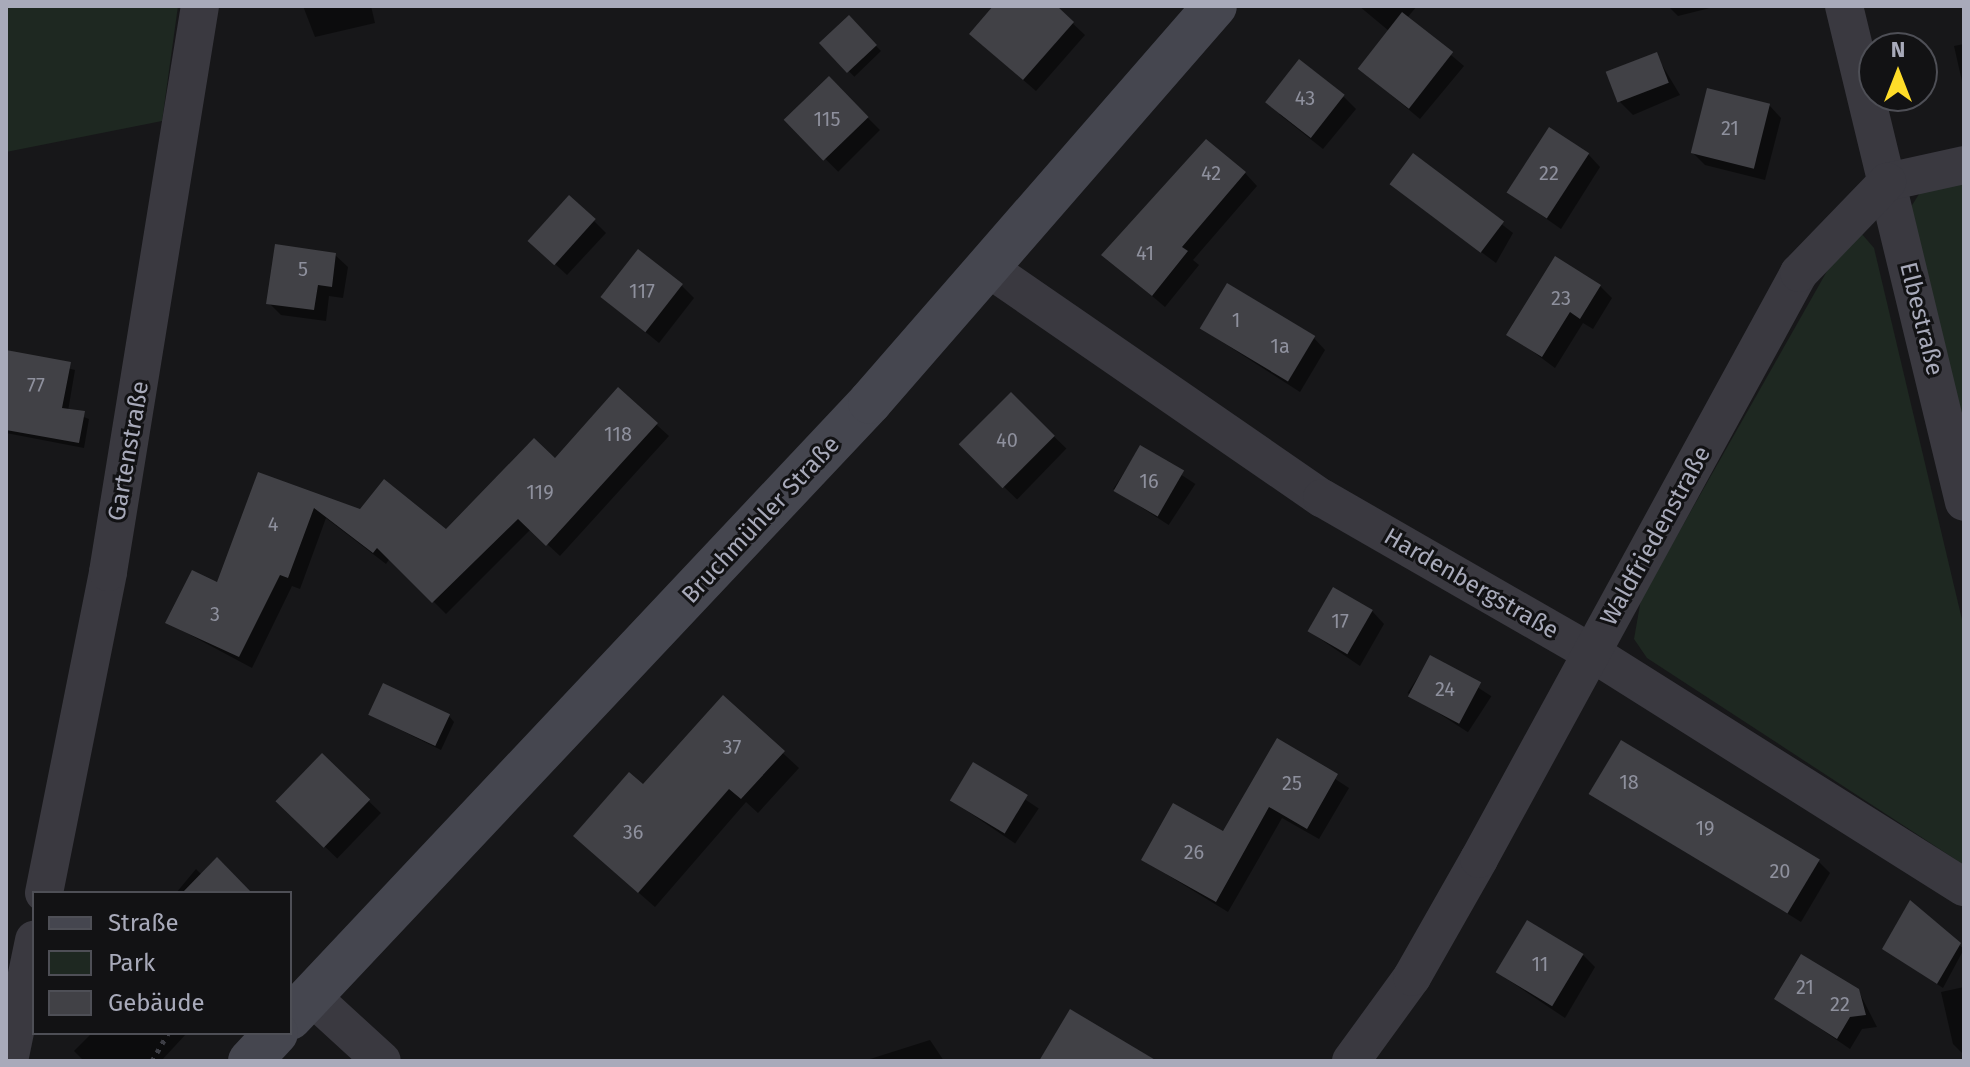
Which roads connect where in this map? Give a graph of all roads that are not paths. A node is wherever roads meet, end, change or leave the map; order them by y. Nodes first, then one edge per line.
1 (200, 6) edge
2 (1215, 6) edge
3 (1844, 6) edge
4 (1964, 165) edge
5 (1887, 182) junction
6 (988, 268) junction
7 (1964, 502) edge
8 (1592, 653) junction
9 (1964, 887) edge
10 (44, 891) edge
11 (32, 950) edge
12 (300, 1007) edge
13 (274, 1035) edge
14 (9, 1061) edge
15 (250, 1061) edge
16 (382, 1061) edge
17 (1351, 1061) edge

1 - 10 street, Gartenstraße
2 - 6 street, Bruchmühler Straße
3 - 5 street
4 - 5 street
5 - 7 street, Elbestraße
5 - 8 street, Waldfriedenstraße
6 - 8 street, Hardenbergstraße
6 - 12 street, Bruchmühler Straße
8 - 9 street, Hardenbergstraße
8 - 17 street, Waldfriedenstraße
11 - 14 street
12 - 16 street
13 - 15 street

